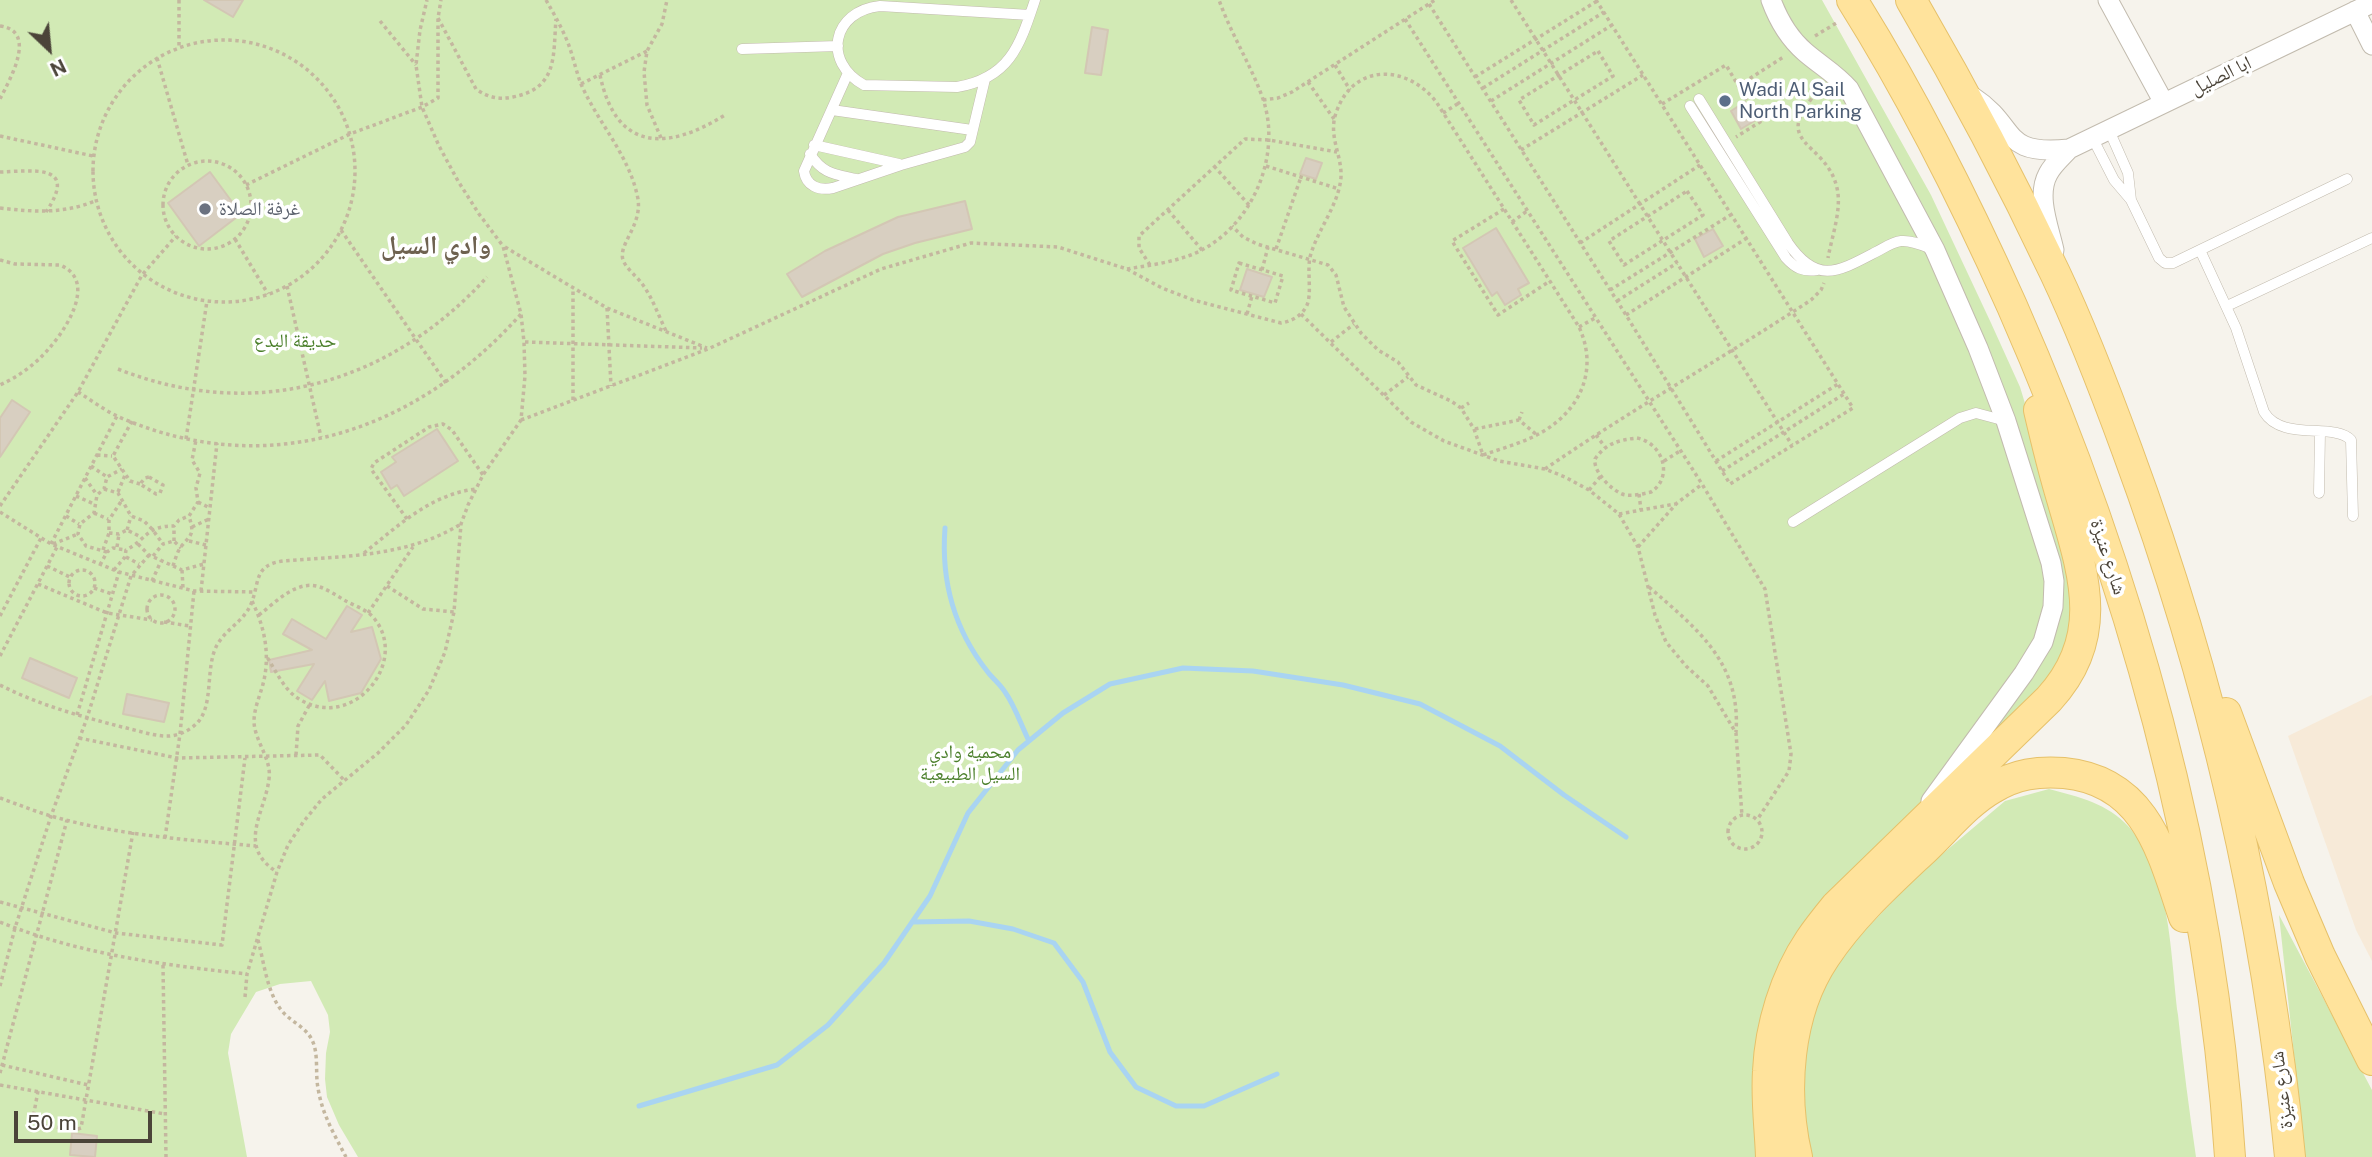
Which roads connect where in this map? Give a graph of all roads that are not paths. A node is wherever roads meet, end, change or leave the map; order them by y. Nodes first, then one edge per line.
1 (1035, 0) edge
2 (1771, 0) edge
3 (1852, 0) edge
4 (1911, 0) edge
5 (2108, 0) edge
6 (2364, 7) edge
7 (1030, 15) junction
8 (838, 46) junction
9 (2372, 46) edge
10 (741, 49) dead end
11 (848, 73) junction
12 (985, 79) junction
13 (1965, 92) junction
14 (1694, 102) dead end
15 (2164, 103) junction
16 (832, 110) junction
17 (972, 130) junction
18 (2101, 134) junction
19 (812, 149) junction
20 (2070, 149) junction
21 (901, 165) junction
22 (856, 179) junction
23 (2347, 179) dead end
24 (2132, 200) junction
25 (2372, 238) edge
26 (1935, 250) junction
27 (2200, 250) junction
28 (2056, 275) junction
29 (2228, 306) junction
30 (2032, 351) junction
31 (2006, 421) junction
32 (2320, 432) junction
33 (2319, 493) dead end
34 (2353, 516) dead end
35 (1793, 522) dead end
36 (2195, 657) junction
37 (1905, 838) junction
38 (2217, 1021) junction
39 (2372, 1060) edge
40 (1771, 1157) edge
41 (1797, 1157) edge
42 (2231, 1157) edge
43 (2290, 1157) edge

1 - 7 lane
2 - 26 street
3 - 30 main road, شارع عنيزة
4 - 13 main road, شارع عنيزة
5 - 15 street
6 - 9 street
6 - 15 street, ابا الصليل
7 - 8 lane
7 - 12 lane
8 - 10 lane
8 - 11 lane
11 - 12 lane
11 - 16 lane
12 - 17 lane
13 - 20 street, ابا الصليل
13 - 28 main road, شارع عنيزة
14 - 26 lane
15 - 18 street, ابا الصليل
16 - 17 lane
16 - 19 lane
17 - 21 lane
18 - 20 street, ابا الصليل
18 - 24 lane
18 - 24 lane
19 - 21 lane
19 - 22 lane
19 - 22 lane
20 - 28 street, ابا الصليل
21 - 22 lane
23 - 27 lane
24 - 27 lane
25 - 29 lane
26 - 31 street
27 - 29 lane
28 - 36 main road, شارع عنيزة
29 - 32 lane
30 - 37 main road
30 - 38 main road, شارع عنيزة
31 - 35 lane
31 - 37 street
32 - 33 lane
32 - 34 lane
36 - 39 main road
36 - 43 main road, شارع عنيزة
37 - 40 main road
38 - 41 main road
38 - 42 main road, شارع عنيزة

